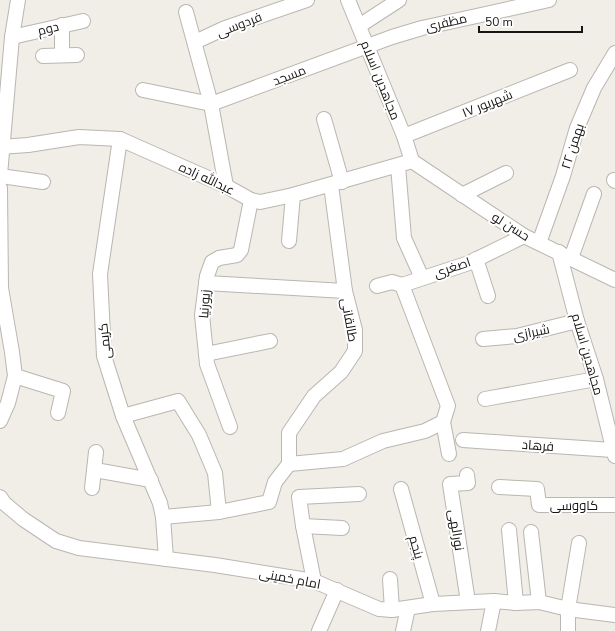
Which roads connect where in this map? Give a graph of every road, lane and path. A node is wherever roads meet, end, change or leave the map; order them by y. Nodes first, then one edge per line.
1 (18, 0) edge
2 (307, 0) edge
3 (348, 0) edge
4 (399, 0) edge
5 (549, 0) edge
6 (186, 12) dead end
7 (84, 20) dead end
8 (62, 25) junction
9 (359, 26) junction
10 (12, 37) junction
11 (195, 42) junction
12 (367, 45) junction
13 (615, 53) edge
14 (62, 55) junction
15 (77, 55) dead end
16 (43, 56) dead end
17 (570, 70) dead end
18 (143, 90) dead end
19 (211, 104) junction
20 (324, 119) dead end
21 (404, 136) junction
22 (120, 139) junction
23 (2, 147) edge
24 (412, 162) junction
25 (398, 166) junction
26 (506, 173) dead end
27 (0, 176) edge
28 (43, 182) dead end
29 (336, 184) junction
30 (226, 186) junction
31 (0, 188) edge
32 (594, 194) dead end
33 (462, 195) junction
34 (293, 196) junction
35 (251, 200) junction
36 (524, 236) junction
37 (289, 241) dead end
38 (539, 243) junction
39 (565, 255) junction
40 (476, 259) junction
41 (422, 278) junction
42 (615, 280) edge
43 (206, 283) junction
44 (402, 284) junction
45 (377, 286) dead end
46 (0, 288) edge
47 (345, 291) junction
48 (488, 296) dead end
49 (577, 321) junction
50 (4, 332) edge
51 (483, 339) dead end
52 (270, 341) dead end
53 (206, 354) junction
54 (15, 376) junction
55 (596, 379) junction
56 (485, 399) dead end
57 (58, 413) dead end
58 (123, 416) junction
59 (0, 421) edge
60 (443, 422) junction
61 (230, 427) dead end
62 (463, 440) dead end
63 (96, 452) dead end
64 (614, 453) edge
65 (449, 454) dead end
66 (289, 464) junction
67 (95, 470) junction
68 (467, 475) dead end
69 (152, 480) junction
70 (499, 487) dead end
71 (92, 488) dead end
72 (401, 489) dead end
73 (359, 494) dead end
74 (0, 497) edge
75 (615, 505) edge
76 (219, 512) junction
77 (163, 517) junction
78 (303, 526) junction
79 (342, 528) dead end
80 (508, 530) dead end
81 (532, 532) dead end
82 (579, 543) dead end
83 (166, 559) junction
84 (390, 579) dead end
85 (314, 581) junction
86 (337, 590) junction
87 (494, 601) junction
88 (468, 602) junction
89 (539, 602) junction
90 (516, 603) junction
91 (433, 604) junction
92 (408, 608) junction
93 (568, 609) junction
94 (392, 610) junction
95 (615, 615) edge
96 (319, 631) edge
97 (403, 631) edge
98 (488, 631) edge
99 (568, 631) edge

1 - 10 street
2 - 11 street, فردوسی
3 - 9 street, مجاهدین اسلام
4 - 9 street
5 - 12 street, مظفری
6 - 11 street
7 - 8 street, دوم
8 - 10 street, دوم
8 - 14 street
9 - 12 street, مجاهدین اسلام
10 - 23 street
11 - 19 street
12 - 19 street, مسجد
12 - 21 street, مجاهدین اسلام
13 - 38 street, ۲۲ بهمن
14 - 15 street
14 - 16 street
17 - 21 street, ۱۷ شهریور
18 - 19 street
19 - 30 street
20 - 29 street, طالقانی
21 - 24 street, مجاهدین اسلام
22 - 23 street, عبدالله زاده
22 - 30 street, عبدالله زاده
22 - 58 street, کریمی
23 - 27 street
24 - 25 street, عبدالله زاده
24 - 33 street, حسن لو
25 - 29 street, عبدالله زاده
25 - 41 street
26 - 33 street
27 - 28 street
29 - 34 street, عبدالله زاده
29 - 47 street, طالقانی
30 - 35 street, عبدالله زاده
31 - 46 street
32 - 39 street
33 - 36 street, حسن لو
34 - 35 street, عبدالله زاده
34 - 37 street
35 - 43 street, زیورنیا
36 - 38 street, حسن لو
36 - 40 street, اصغری
38 - 39 street, حسن لو
39 - 42 street, حسن لو
39 - 49 street, مجاهدین اسلام
40 - 41 street, اصغری
40 - 48 street
41 - 44 street, اصغری
43 - 47 street
43 - 53 street, زیورنیا
44 - 45 street, اصغری
44 - 60 street
46 - 50 street
47 - 66 street, طالقانی
49 - 51 street, شیرازی
49 - 55 street, مجاهدین اسلام
50 - 54 street
52 - 53 street
53 - 61 street, زیورنیا
54 - 57 street
54 - 59 street
55 - 56 street
55 - 64 street, مجاهدین اسلام
58 - 69 street, کریمی
58 - 76 street
60 - 65 street
60 - 66 street
62 - 64 street, فرهاد
63 - 67 street
66 - 76 street
67 - 69 street
67 - 71 street
68 - 88 street, نورالهی
69 - 77 street, کریمی
70 - 75 street, کاووسی
72 - 91 street, پنجم
73 - 78 street
74 - 83 street, امام خمینی
76 - 77 street
77 - 83 street, کریمی
78 - 79 street
78 - 85 street
80 - 90 street
81 - 89 street
82 - 93 street
83 - 85 street, امام خمینی
84 - 94 street
85 - 86 street, امام خمینی
86 - 94 street, امام خمینی
86 - 96 street
87 - 88 street, امام خمینی
87 - 90 street, امام خمینی
87 - 98 street
88 - 91 street, امام خمینی
89 - 90 street, امام خمینی
89 - 93 street, امام خمینی
91 - 92 street, امام خمینی
92 - 94 street, امام خمینی
92 - 97 street
93 - 95 street, امام خمینی
93 - 99 street

